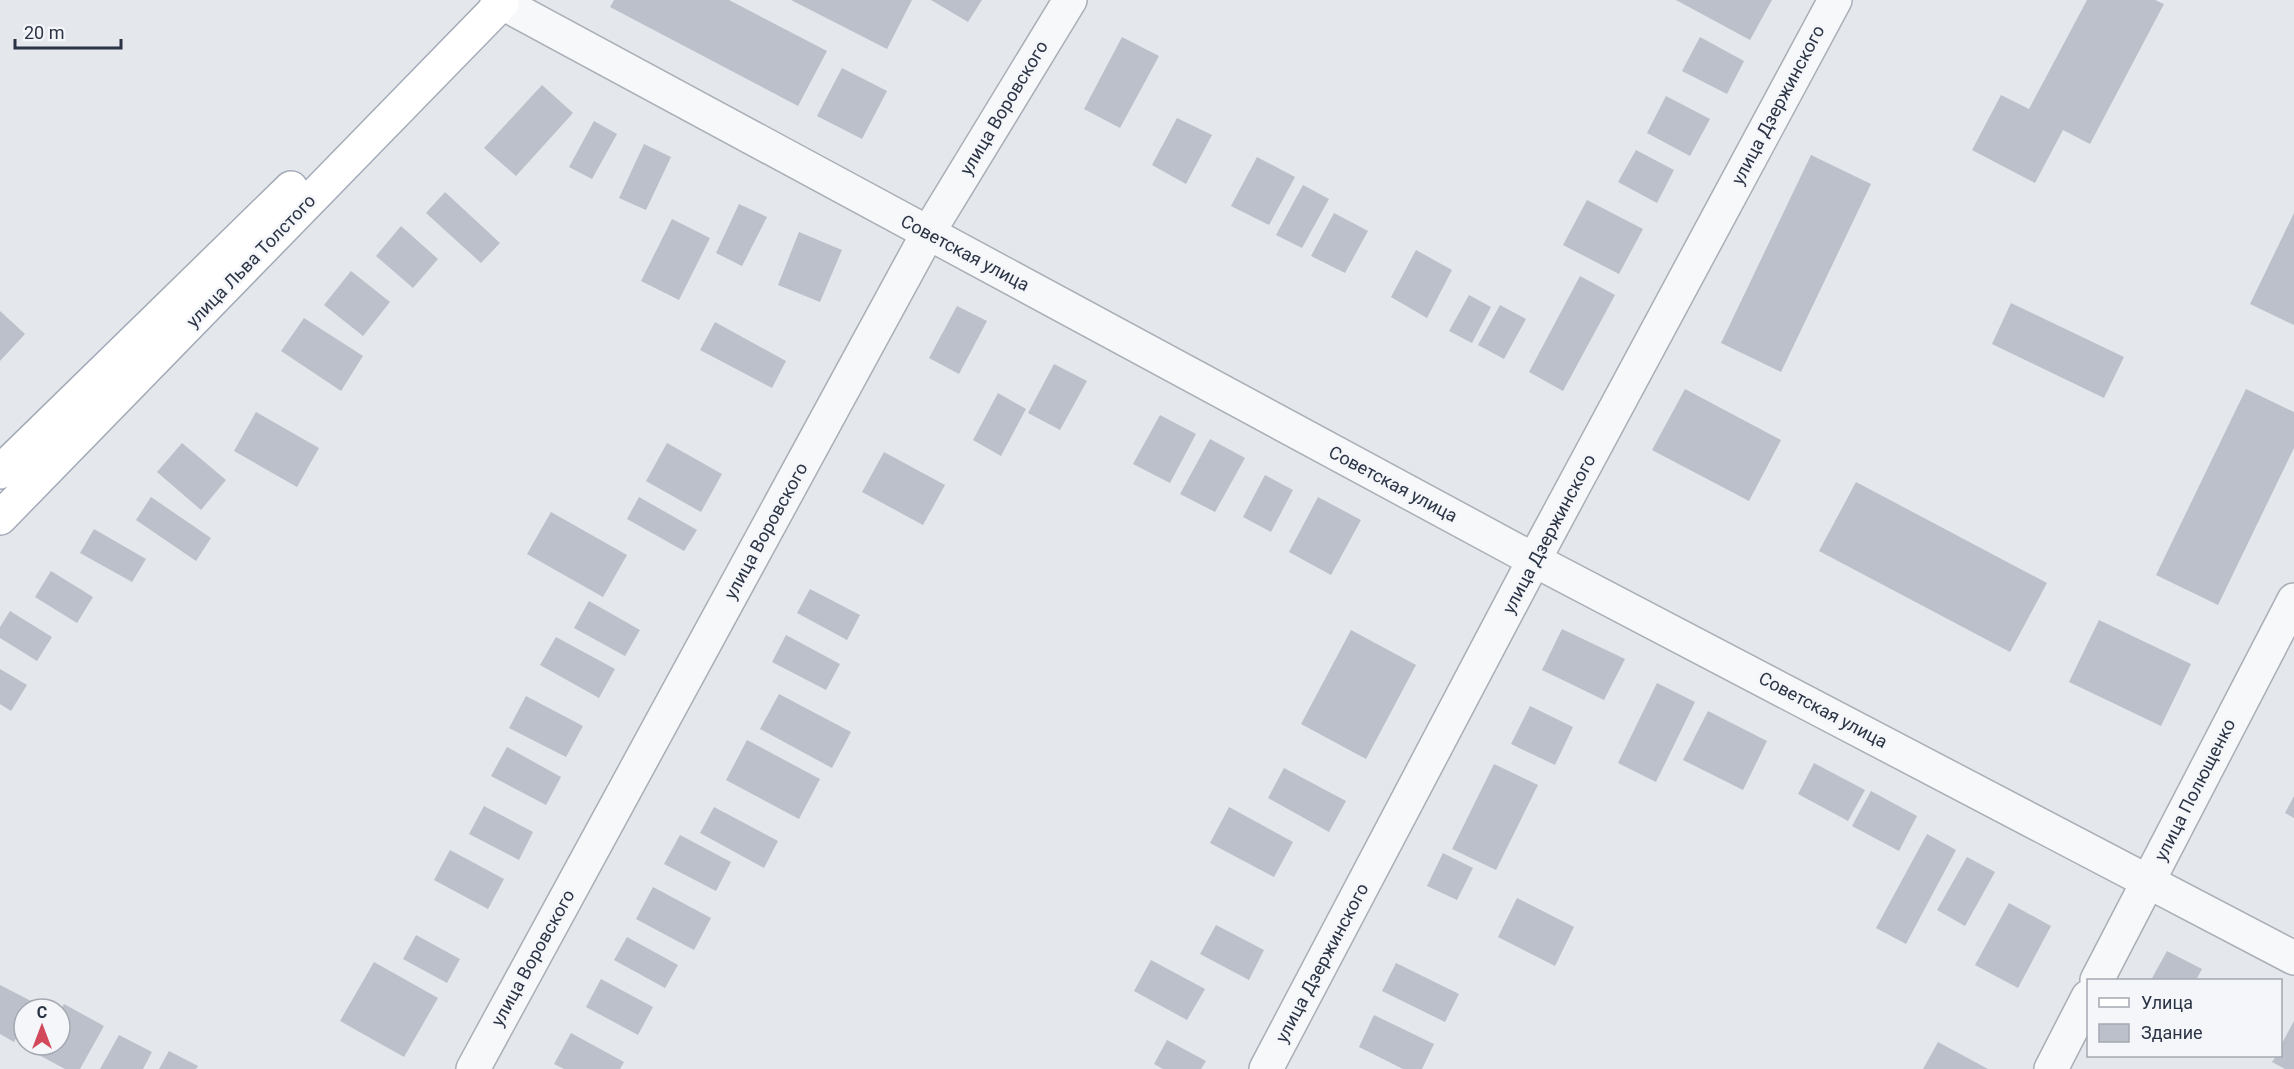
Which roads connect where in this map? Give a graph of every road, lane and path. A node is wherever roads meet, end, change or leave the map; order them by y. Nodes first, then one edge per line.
1 (1070, 0) edge
2 (1835, 0) edge
3 (494, 1) edge
4 (928, 233) junction
5 (0, 472) edge
6 (0, 518) edge
7 (1534, 560) junction
8 (2294, 600) edge
9 (2148, 881) junction
10 (2294, 958) edge
11 (2098, 979) edge
12 (2087, 999) edge
13 (473, 1069) edge
14 (1266, 1069) edge
15 (2051, 1069) edge

1 - 4 street, улица Воровского
2 - 7 street, улица Дзержинского
3 - 4 street, Советская улица
3 - 5 main road, улица Льва Толстого
3 - 6 main road, улица Льва Толстого
4 - 7 street, Советская улица
4 - 13 street, улица Воровского
7 - 9 street, Советская улица
7 - 14 street, улица Дзержинского
8 - 9 street, улица Полющенко
9 - 10 street, Советская улица
9 - 11 street, улица Полющенко
12 - 15 street

